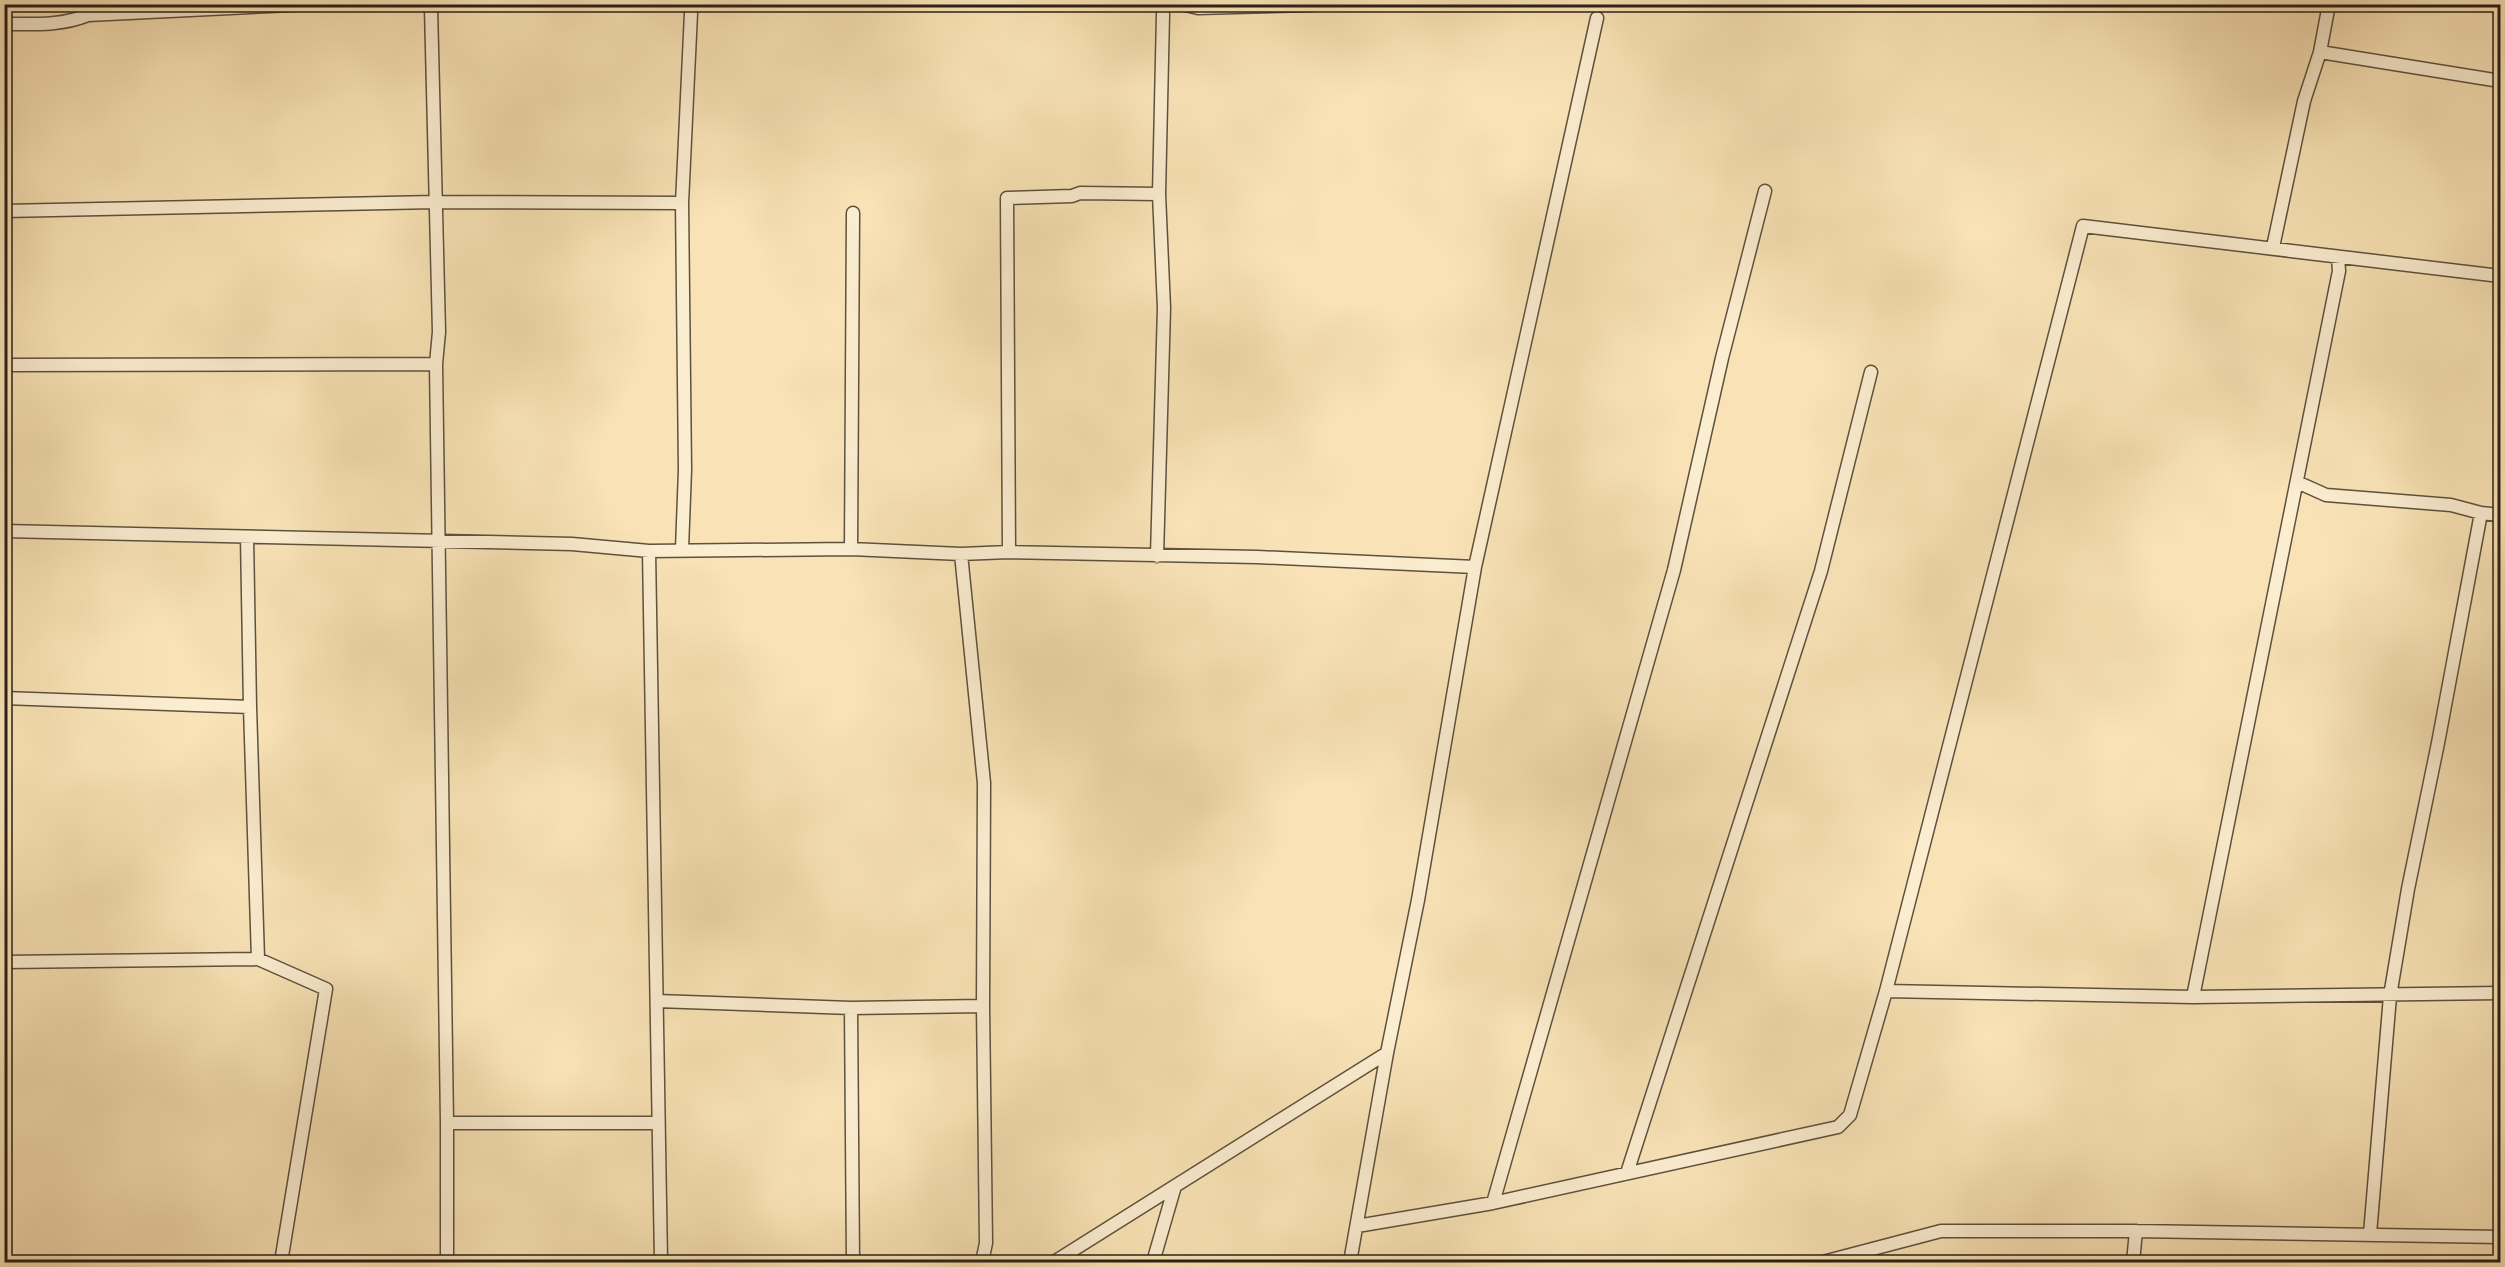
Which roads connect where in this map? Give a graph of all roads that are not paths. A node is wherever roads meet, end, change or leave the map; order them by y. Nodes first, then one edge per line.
1 (311, 4) edge
2 (429, 4) edge
3 (1181, 4) edge
4 (2329, 4) edge
5 (1312, 5) edge
6 (1163, 8) edge
7 (691, 13) dead end
8 (1597, 18) dead end
9 (4, 24) edge
10 (2320, 52) junction
11 (2500, 81) edge
12 (1765, 191) dead end
13 (1159, 195) junction
14 (435, 202) junction
15 (682, 203) junction
16 (4, 211) edge
17 (853, 213) dead end
18 (2273, 248) junction
19 (2338, 257) junction
20 (2500, 276) edge
21 (436, 364) junction
22 (4, 365) edge
23 (1871, 372) dead end
24 (2297, 482) junction
25 (2481, 513) junction
26 (2500, 515) edge
27 (4, 531) edge
28 (247, 537) junction
29 (438, 541) junction
30 (682, 549) junction
31 (852, 549) junction
32 (649, 551) junction
33 (1009, 552) junction
34 (961, 554) junction
35 (1156, 556) junction
36 (1475, 567) junction
37 (4, 698) edge
38 (250, 707) junction
39 (258, 959) junction
40 (4, 962) edge
41 (1886, 991) junction
42 (2500, 993) edge
43 (2390, 996) junction
44 (2193, 997) junction
45 (657, 1001) junction
46 (983, 1006) junction
47 (850, 1008) junction
48 (1387, 1053) junction
49 (447, 1123) junction
50 (658, 1123) junction
51 (1627, 1173) junction
52 (1175, 1186) junction
53 (1493, 1203) junction
54 (1357, 1226) junction
55 (2136, 1231) junction
56 (2370, 1234) junction
57 (2500, 1237) edge
58 (281, 1263) edge
59 (447, 1263) edge
60 (662, 1263) edge
61 (853, 1263) edge
62 (982, 1263) edge
63 (1054, 1263) edge
64 (1153, 1263) edge
65 (1350, 1263) edge
66 (1823, 1263) edge
67 (2133, 1263) edge

1 - 9 street
2 - 14 street
3 - 5 street
4 - 10 street
6 - 13 street
7 - 15 street
8 - 36 street
10 - 11 street
10 - 18 street
12 - 53 street
13 - 33 street
13 - 35 street
14 - 15 street
14 - 16 street
14 - 21 street
15 - 30 street
17 - 31 street
18 - 19 street
18 - 41 street
19 - 20 street
19 - 24 street
21 - 22 street
21 - 29 street
23 - 51 street
24 - 25 street
24 - 44 street
25 - 26 street
25 - 43 street
27 - 28 street
28 - 29 street
28 - 38 street
29 - 32 street
29 - 49 street
30 - 31 street
30 - 32 street
31 - 34 street
32 - 45 street
33 - 34 street
33 - 35 street
34 - 46 street
35 - 36 street
36 - 48 street
37 - 38 street
38 - 39 street
39 - 40 street
39 - 58 street
41 - 44 street
41 - 51 street
42 - 43 street
43 - 44 street
43 - 56 street
45 - 47 street
45 - 50 street
46 - 47 street
46 - 62 street
47 - 61 street
48 - 52 street
48 - 54 street
49 - 50 street
49 - 59 street
50 - 60 street
51 - 53 street
52 - 63 street
52 - 64 street
53 - 54 street
54 - 65 street
55 - 56 street
55 - 66 street
55 - 67 street
56 - 57 street

